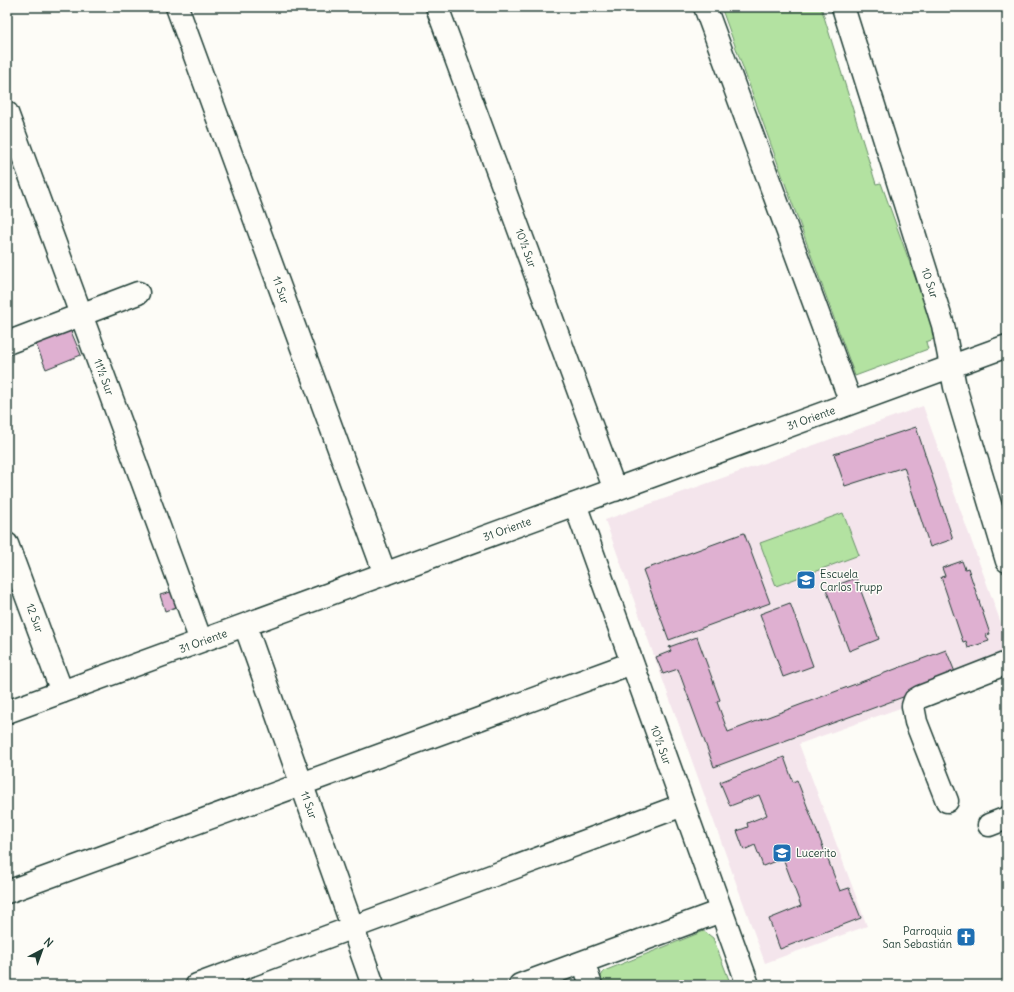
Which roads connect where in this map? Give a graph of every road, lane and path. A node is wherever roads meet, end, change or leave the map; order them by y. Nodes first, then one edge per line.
1 (177, 7) edge
2 (437, 7) edge
3 (705, 7) edge
4 (843, 7) edge
5 (7, 113) edge
6 (138, 293) dead end
7 (81, 315) junction
8 (7, 343) edge
9 (1007, 346) edge
10 (951, 366) junction
11 (851, 403) junction
12 (615, 490) junction
13 (575, 504) junction
14 (7, 544) edge
15 (1007, 561) edge
16 (385, 574) junction
17 (245, 625) junction
18 (201, 641) junction
19 (632, 663) junction
20 (1007, 663) edge
21 (62, 692) junction
22 (7, 712) edge
23 (302, 784) junction
24 (947, 801) dead end
25 (683, 805) junction
26 (7, 892) edge
27 (721, 911) junction
28 (353, 927) junction
29 (583, 962) junction
30 (197, 985) edge
31 (373, 985) edge
32 (520, 985) edge
33 (591, 985) edge
34 (748, 985) edge

1 - 16 street, 11 Sur
2 - 12 street, 10½ Sur
3 - 11 street
4 - 10 street, 10 Sur
5 - 7 street, 11½ Sur
6 - 7 street
7 - 8 street
7 - 18 street, 11½ Sur
9 - 10 street, 31 Oriente
10 - 11 street, 31 Oriente
10 - 15 street, 10 Sur
11 - 12 street, 31 Oriente
12 - 13 street, 31 Oriente
13 - 16 street, 31 Oriente
13 - 19 street, 10½ Sur
14 - 21 street, 12 Sur
16 - 17 street, 31 Oriente
17 - 18 street, 31 Oriente
17 - 23 street, 11 Sur
18 - 21 street, 31 Oriente
19 - 23 street
19 - 25 street, 10½ Sur
20 - 24 street
21 - 22 street, 31 Oriente
23 - 26 street
23 - 28 street, 11 Sur
25 - 27 street, 10½ Sur
25 - 28 street
27 - 29 street
27 - 34 street, 10½ Sur
28 - 30 street
28 - 31 street, 11 Sur
29 - 32 street
29 - 33 street

